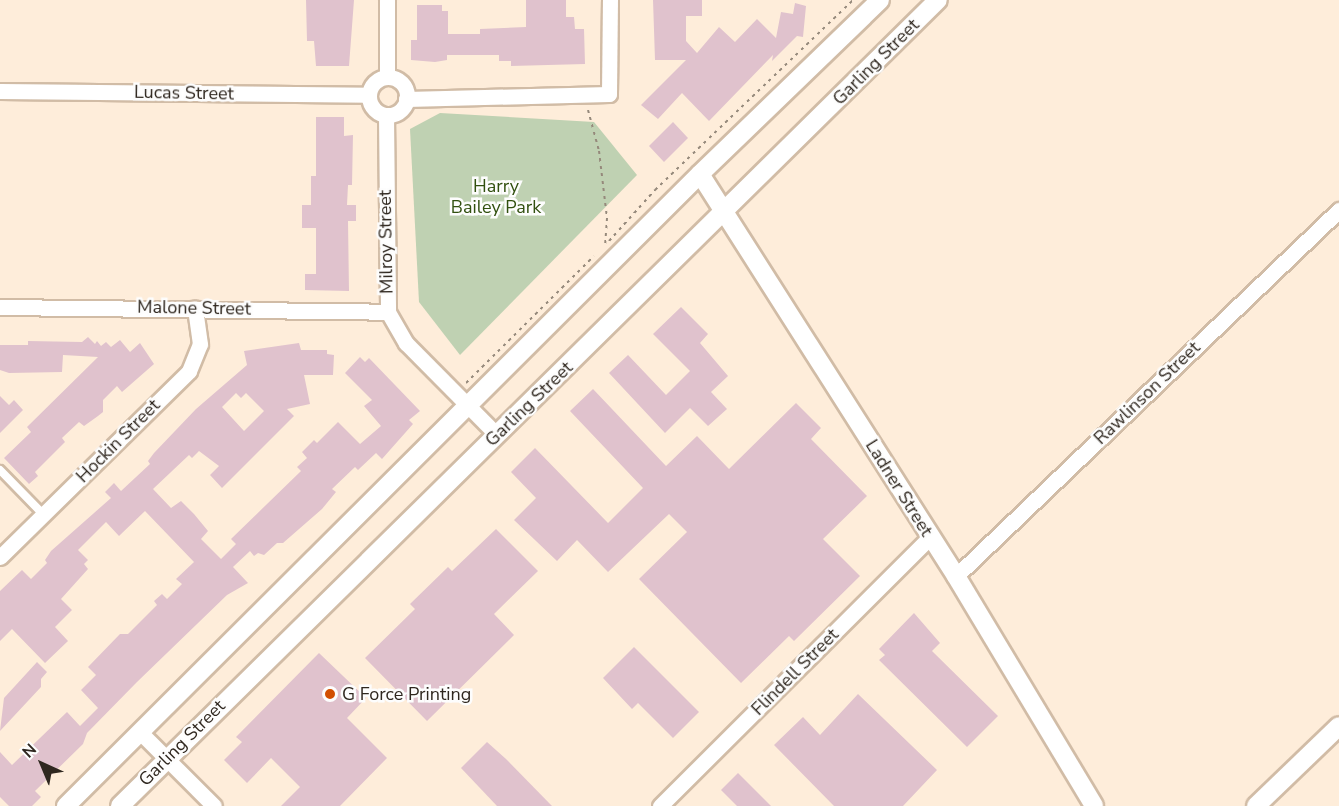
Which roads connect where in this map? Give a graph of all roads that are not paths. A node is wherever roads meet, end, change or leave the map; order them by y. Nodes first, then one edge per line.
1 (387, 0) edge
2 (610, 0) edge
3 (880, 0) edge
4 (938, 0) edge
5 (387, 77) junction
6 (0, 91) edge
7 (369, 95) junction
8 (406, 99) junction
9 (386, 115) junction
10 (700, 174) junction
11 (1339, 210) edge
12 (725, 213) junction
13 (0, 307) edge
14 (195, 308) junction
15 (388, 312) junction
16 (462, 400) junction
17 (497, 435) junction
18 (0, 470) edge
19 (43, 514) junction
20 (930, 537) junction
21 (0, 556) edge
22 (956, 576) junction
23 (1339, 726) edge
24 (141, 733) junction
25 (166, 758) junction
26 (66, 806) edge
27 (120, 806) edge
28 (214, 806) edge
29 (660, 806) edge
30 (1094, 806) edge
31 (1256, 806) edge

1 - 5 street
2 - 8 street
3 - 10 street, Garling Street
4 - 12 street, Garling Street
5 - 7 street
5 - 8 street
6 - 7 street, Lucas Street
7 - 9 street
8 - 9 street
9 - 15 street, Milroy Street
10 - 12 street, Ladner Street
10 - 16 street, Garling Street
11 - 22 street, Rawlinson Street
12 - 17 street, Garling Street
12 - 20 street, Ladner Street
13 - 14 street, Malone Street
14 - 15 street, Malone Street
14 - 19 street, Hockin Street
15 - 16 street, Milroy Street
16 - 17 street, Milroy Street
16 - 24 street, Garling Street
17 - 25 street, Garling Street
18 - 19 lane
19 - 21 street, Hockin Street
20 - 22 street, Ladner Street
20 - 29 street, Flindell Street
22 - 30 street, Ladner Street
23 - 31 street
24 - 25 street
24 - 26 street, Garling Street
25 - 27 street, Garling Street
25 - 28 street

